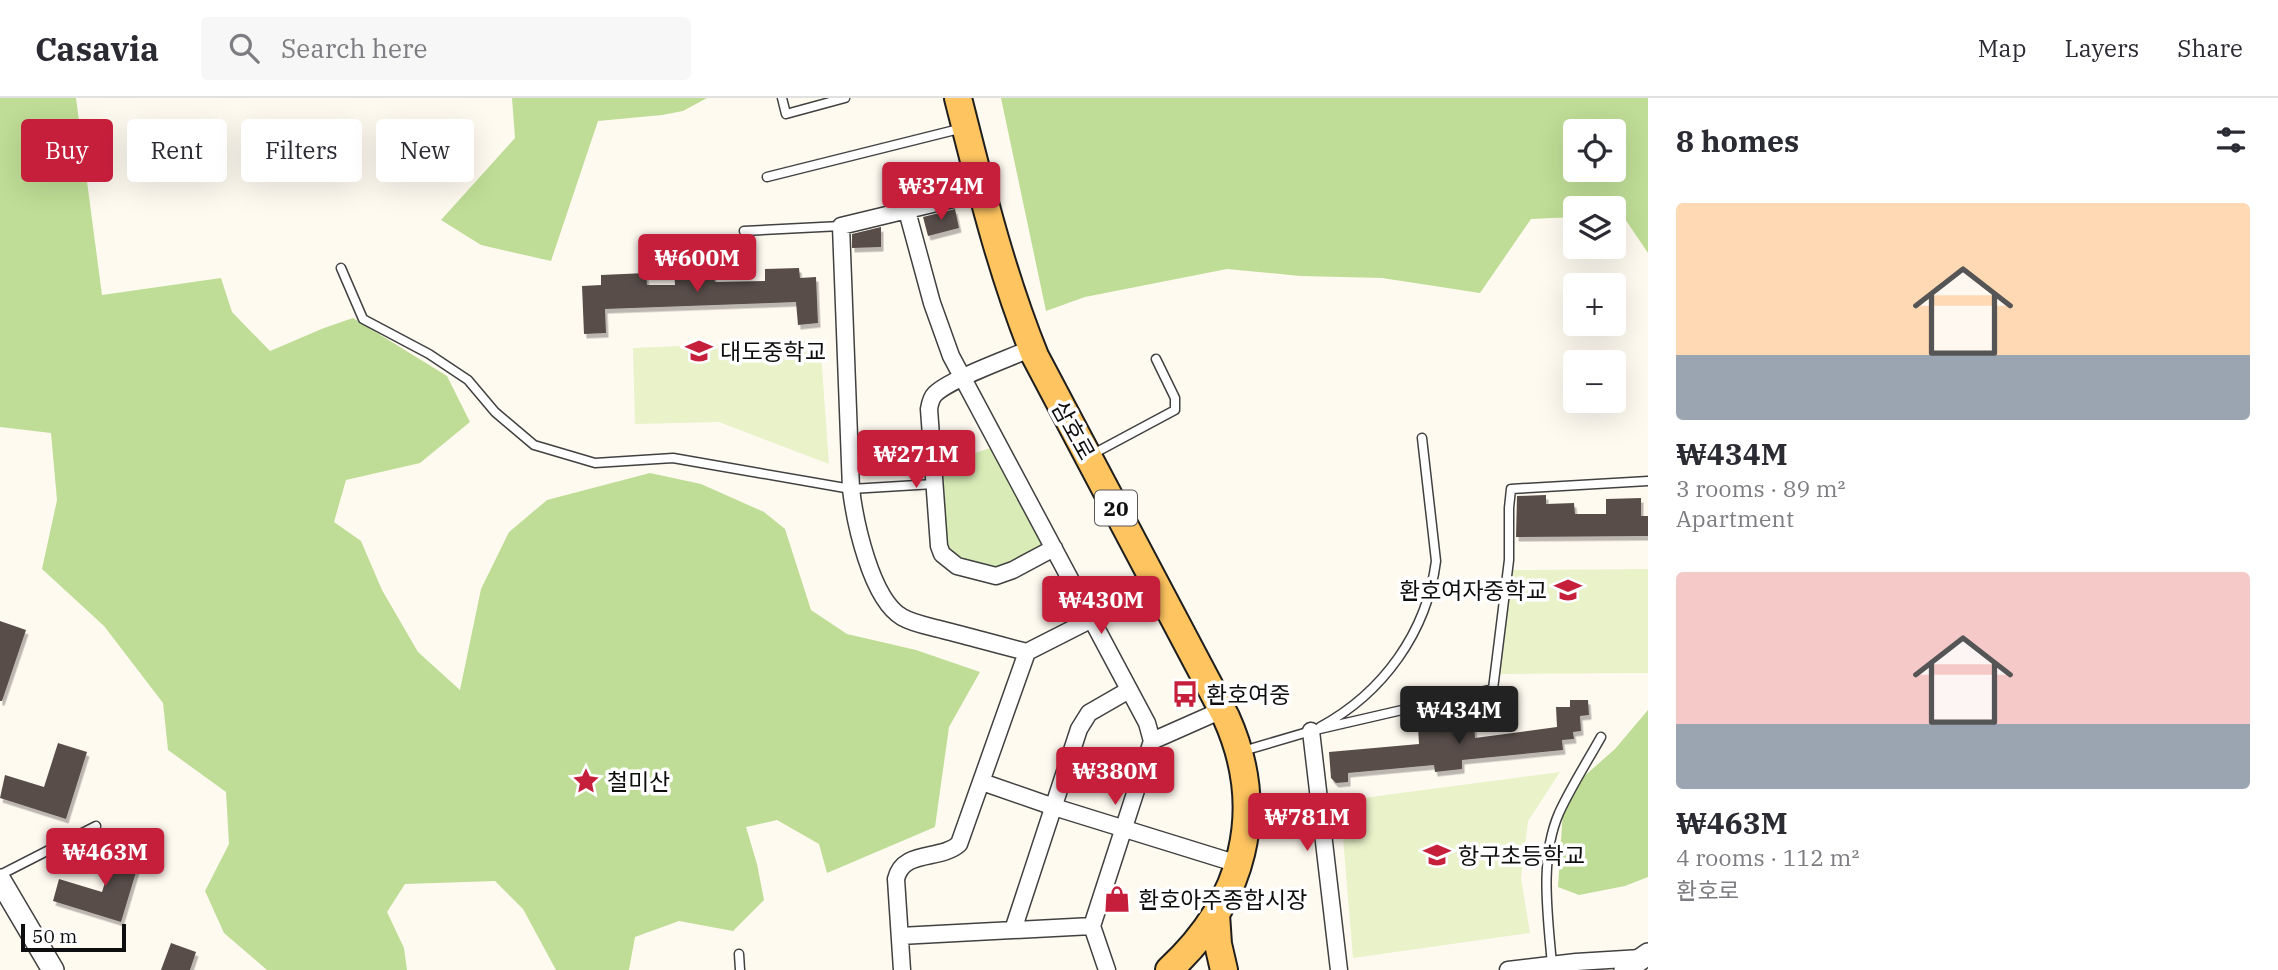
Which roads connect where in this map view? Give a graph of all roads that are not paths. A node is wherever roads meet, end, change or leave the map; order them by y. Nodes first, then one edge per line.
1 (782, 98) edge
2 (845, 98) edge
3 (958, 98) edge
4 (965, 127) junction
5 (767, 177) dead end
6 (982, 192) junction
7 (907, 211) junction
8 (841, 226) junction
9 (744, 231) dead end
10 (341, 268) dead end
11 (1032, 348) junction
12 (1156, 359) dead end
13 (962, 379) junction
14 (1422, 438) dead end
15 (1089, 457) junction
16 (1648, 481) edge
17 (934, 484) junction
18 (851, 489) junction
19 (1054, 548) junction
20 (1157, 586) junction
21 (1093, 620) junction
22 (1027, 652) junction
23 (1129, 690) junction
24 (1222, 710) junction
25 (1311, 731) junction
26 (1601, 737) dead end
27 (1152, 741) junction
28 (1240, 751) junction
29 (982, 782) junction
30 (1054, 807) junction
31 (96, 826) dead end
32 (1125, 830) junction
33 (1238, 864) junction
34 (0, 875) edge
35 (0, 880) edge
36 (1216, 914) junction
37 (1092, 926) junction
38 (1013, 930) junction
39 (900, 936) junction
40 (739, 954) dead end
41 (1638, 961) edge
42 (1552, 964) junction
43 (1577, 966) edge
44 (53, 970) edge
45 (740, 970) edge
46 (902, 970) edge
47 (1107, 970) edge
48 (1169, 970) edge
49 (1224, 970) edge
50 (1339, 970) edge
51 (1508, 970) edge

1 - 2 lane
3 - 4 main road, 삼호로 / 20
4 - 5 lane
4 - 6 main road, 삼호로 / 20
6 - 7 street
6 - 11 main road, 삼호로 / 20
7 - 8 street
7 - 13 street
8 - 9 lane
8 - 18 street
10 - 18 lane
11 - 13 street
11 - 15 main road, 삼호로 / 20
12 - 15 lane
13 - 17 street
13 - 19 street
14 - 25 lane
15 - 20 main road, 삼호로 / 20
16 - 25 lane
17 - 18 lane
17 - 19 street
18 - 22 street
19 - 21 street
20 - 21 street
20 - 24 main road, 삼호로 / 20
21 - 22 street
21 - 23 street
22 - 29 street
23 - 27 street
23 - 30 street
24 - 27 street
24 - 28 main road, 삼호로 / 20
25 - 28 lane
25 - 50 street
26 - 42 lane
27 - 32 street
28 - 33 main road, 삼호로 / 20
29 - 30 street
29 - 39 street
30 - 32 street
30 - 38 street
31 - 34 lane
32 - 33 street
32 - 37 street
33 - 36 main road, 삼호로 / 20
35 - 44 street
36 - 48 main road, 삼호로 / 20
36 - 49 main road
37 - 38 street
37 - 47 street
38 - 39 street
39 - 46 street
40 - 45 lane
41 - 43 street
42 - 43 street
42 - 51 street

